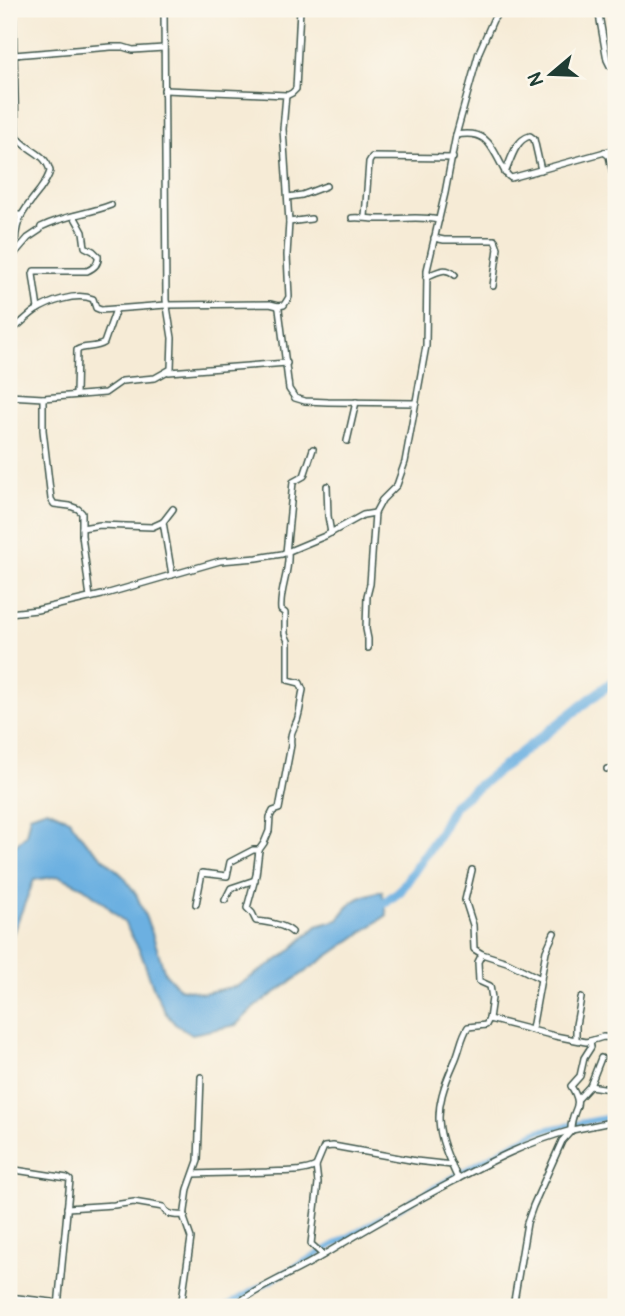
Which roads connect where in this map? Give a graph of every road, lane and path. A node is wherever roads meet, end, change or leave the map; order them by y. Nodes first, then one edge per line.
1 (13, 9) edge
2 (164, 9) edge
3 (300, 9) edge
4 (501, 9) edge
5 (598, 9) edge
6 (164, 48) junction
7 (14, 55) junction
8 (616, 69) edge
9 (11, 71) edge
10 (164, 90) junction
11 (286, 96) junction
12 (456, 135) junction
13 (9, 139) edge
14 (17, 139) junction
15 (616, 149) edge
16 (604, 152) junction
17 (453, 158) junction
18 (541, 170) junction
19 (505, 173) junction
20 (326, 186) dead end
21 (616, 187) edge
22 (288, 197) junction
23 (111, 205) dead end
24 (9, 215) edge
25 (20, 215) junction
26 (74, 216) junction
27 (352, 218) dead end
28 (365, 218) junction
29 (311, 219) dead end
30 (436, 219) junction
31 (289, 222) junction
32 (435, 238) junction
33 (15, 253) junction
34 (9, 260) edge
35 (455, 275) dead end
36 (426, 277) junction
37 (493, 286) dead end
38 (166, 305) junction
39 (278, 306) junction
40 (38, 309) junction
41 (116, 309) junction
42 (9, 332) edge
43 (287, 363) junction
44 (169, 372) junction
45 (76, 394) junction
46 (9, 396) edge
47 (43, 398) junction
48 (356, 402) junction
49 (413, 402) junction
50 (347, 441) dead end
51 (313, 449) dead end
52 (327, 486) dead end
53 (173, 509) dead end
54 (375, 513) junction
55 (163, 522) junction
56 (82, 528) junction
57 (330, 530) junction
58 (287, 551) junction
59 (172, 572) junction
60 (89, 595) junction
61 (9, 613) edge
62 (368, 648) dead end
63 (607, 769) dead end
64 (616, 769) edge
65 (259, 850) junction
66 (472, 870) dead end
67 (255, 880) junction
68 (225, 900) dead end
69 (196, 904) dead end
70 (292, 932) dead end
71 (554, 933) dead end
72 (482, 954) junction
73 (541, 979) junction
74 (581, 998) dead end
75 (489, 1019) junction
76 (532, 1029) junction
77 (616, 1038) edge
78 (576, 1039) junction
79 (590, 1041) junction
80 (601, 1058) dead end
81 (201, 1077) dead end
82 (590, 1086) junction
83 (616, 1090) edge
84 (578, 1099) junction
85 (616, 1121) edge
86 (571, 1128) junction
87 (316, 1166) junction
88 (453, 1167) junction
89 (9, 1169) edge
90 (194, 1174) junction
91 (457, 1178) junction
92 (67, 1208) junction
93 (185, 1214) junction
94 (320, 1253) junction
95 (9, 1297) edge
96 (60, 1307) edge
97 (181, 1307) edge
98 (233, 1307) edge
99 (513, 1307) edge

1 - 7 street
2 - 6 street
3 - 11 street
4 - 12 street
5 - 8 street
6 - 7 street
6 - 10 street
7 - 9 street
9 - 14 street
10 - 11 street
10 - 38 street
11 - 22 street
12 - 17 street
12 - 19 street
13 - 14 street
14 - 25 street
15 - 16 street
16 - 18 street
16 - 21 street
17 - 28 street
17 - 30 street
18 - 19 street
18 - 19 street
20 - 22 street
22 - 31 street
23 - 26 street
24 - 25 street
25 - 33 street
26 - 33 street
26 - 40 street
27 - 28 street
28 - 30 street
29 - 31 street
30 - 32 street
31 - 39 street
32 - 36 street
32 - 37 street
33 - 34 street
35 - 36 street
36 - 49 street
38 - 39 street
38 - 41 street
38 - 44 street
39 - 43 street
40 - 41 street
40 - 42 street
41 - 45 street
43 - 44 street
43 - 48 street
44 - 45 street
45 - 47 street
46 - 47 street
47 - 56 street
48 - 49 street
48 - 50 street
49 - 54 street
51 - 58 street
52 - 57 street
53 - 55 street
54 - 57 street
54 - 62 street
55 - 56 street
55 - 59 street
56 - 60 street
57 - 58 street
58 - 59 street
58 - 65 street
59 - 60 street
60 - 61 street
63 - 64 street
65 - 67 street
65 - 69 street
66 - 72 street
67 - 68 street
67 - 70 street
71 - 73 street
72 - 73 street
72 - 75 street
73 - 76 street
74 - 78 street
75 - 76 street
75 - 88 street
76 - 78 street
77 - 79 street
78 - 79 street
79 - 84 street
80 - 82 street
81 - 90 street
82 - 83 street
82 - 84 street
84 - 86 street
85 - 86 street
86 - 91 street
86 - 99 street
87 - 88 street
87 - 90 street
87 - 94 street
88 - 91 street
89 - 92 street
90 - 93 street
91 - 94 street
92 - 93 street
92 - 96 street
93 - 97 street
94 - 98 street
95 - 96 street

